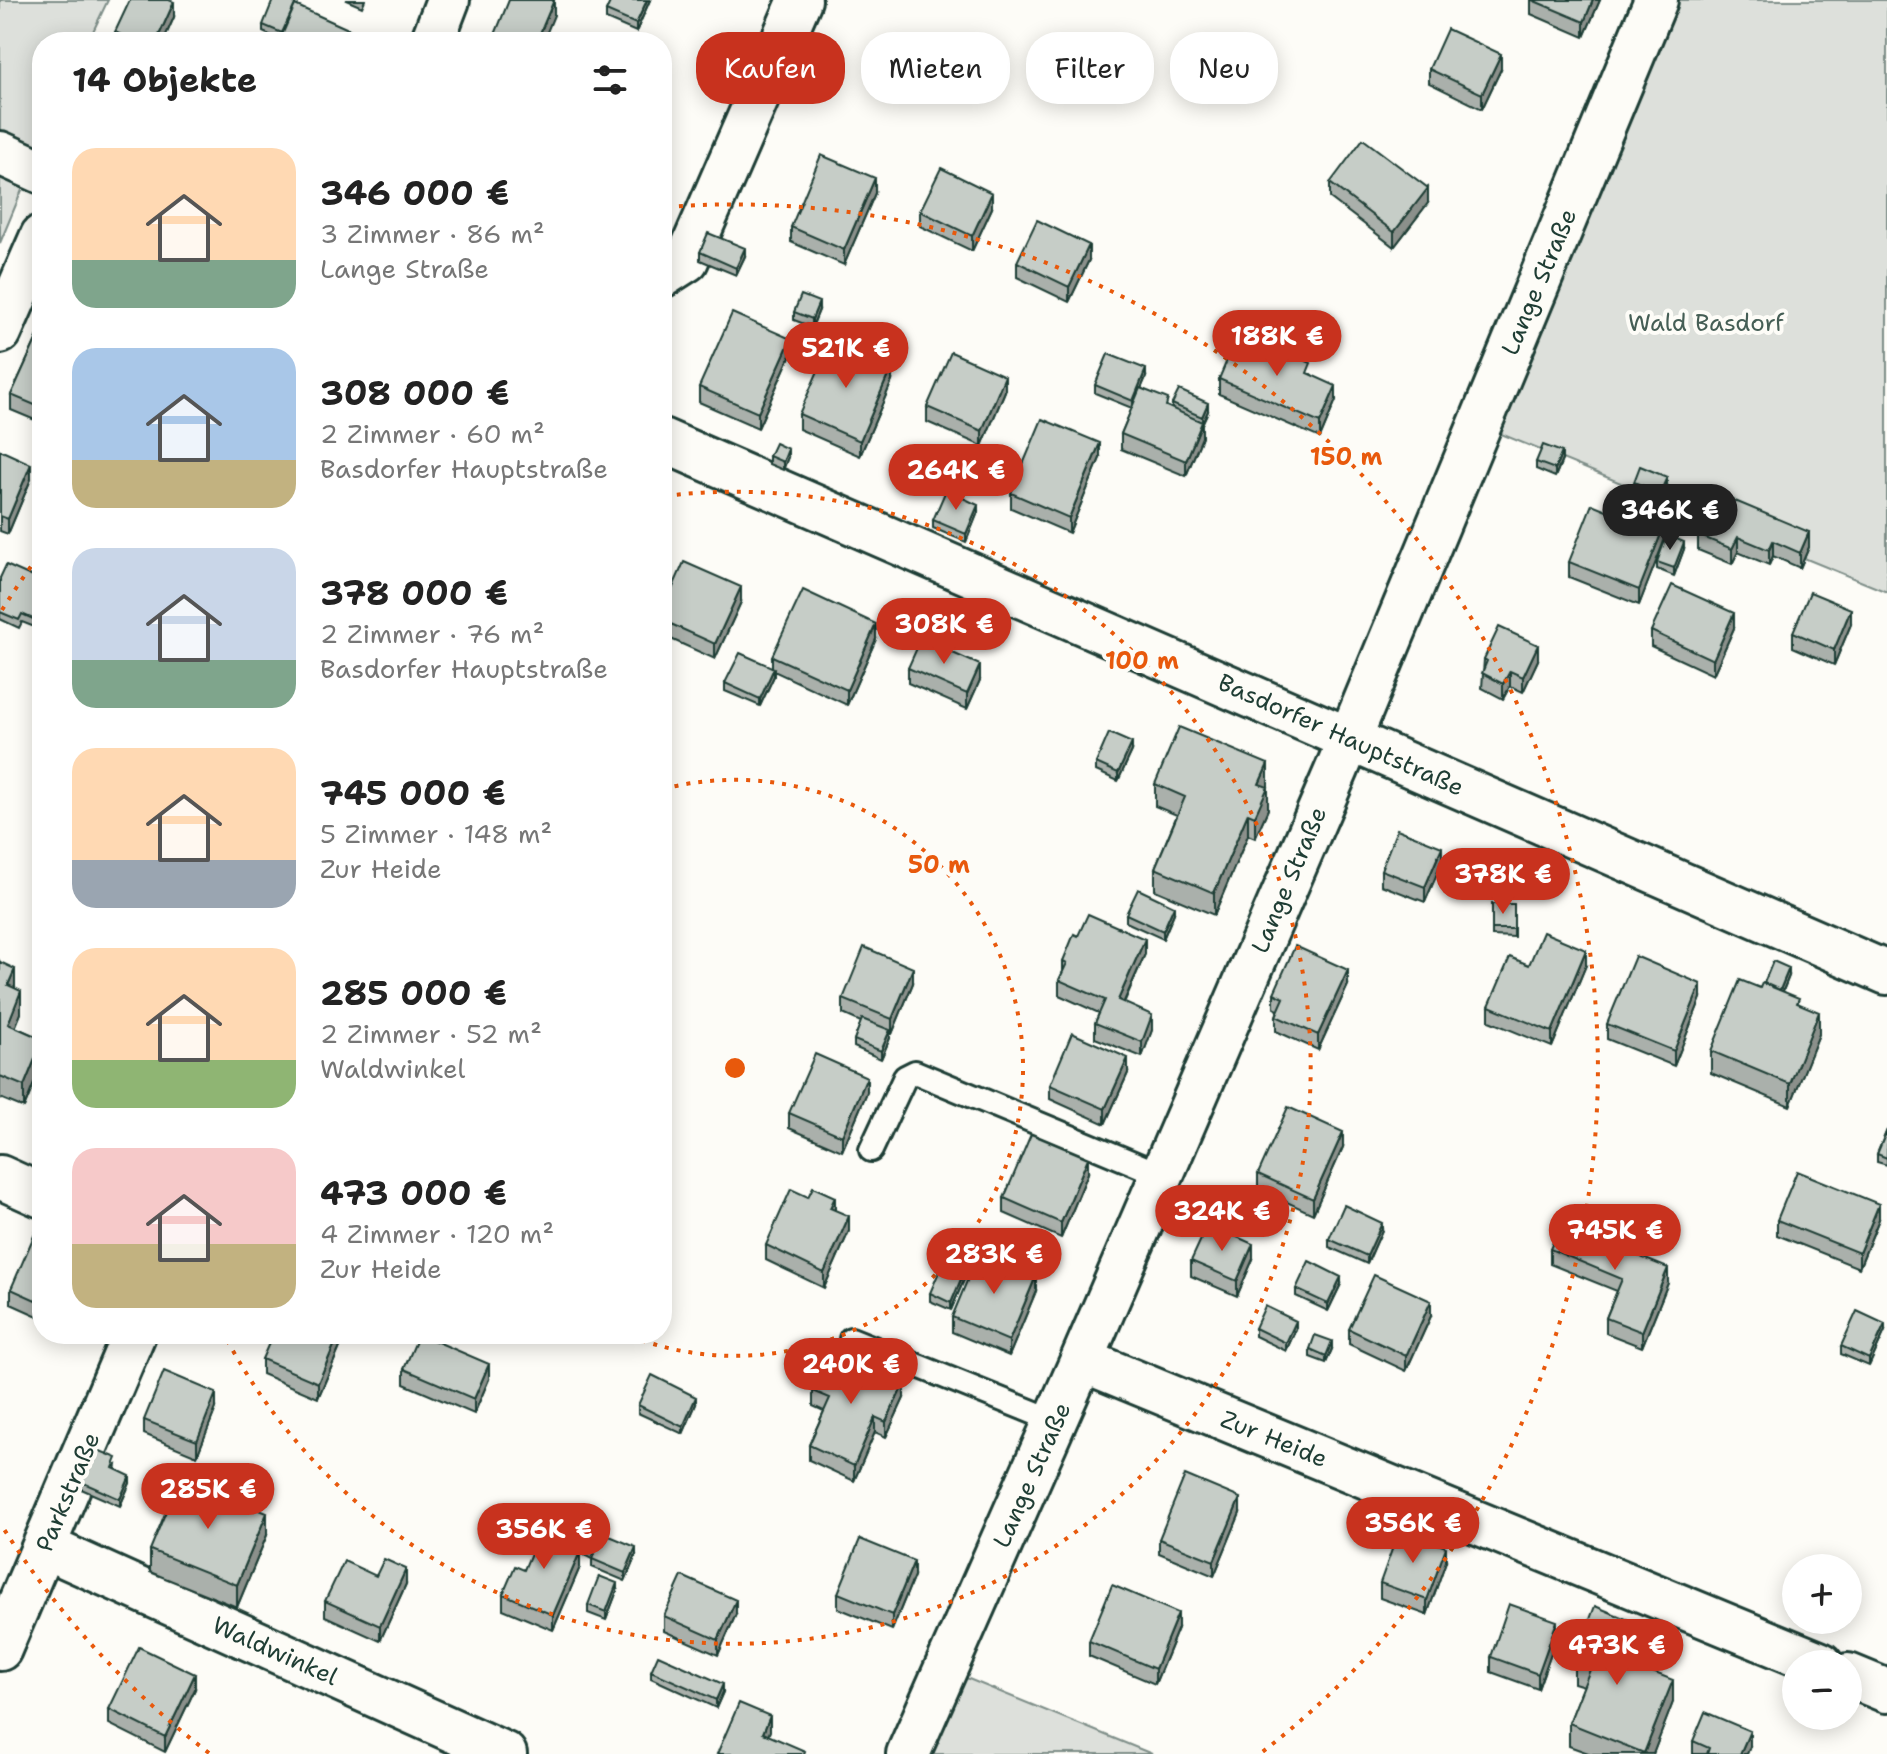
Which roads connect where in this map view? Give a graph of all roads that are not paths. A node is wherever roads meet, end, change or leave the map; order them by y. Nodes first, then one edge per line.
1 (448, 0) edge
2 (800, 0) edge
3 (1656, 0) edge
4 (436, 32) edge
5 (0, 153) edge
6 (32, 167) edge
7 (32, 259) edge
8 (672, 270) edge
9 (0, 332) edge
10 (672, 444) edge
11 (1348, 738) junction
12 (1887, 973) edge
13 (871, 1150) dead end
14 (1162, 1175) junction
15 (0, 1177) edge
16 (32, 1191) edge
17 (851, 1339) dead end
18 (130, 1344) edge
19 (1082, 1360) junction
20 (1055, 1421) junction
21 (45, 1547) junction
22 (0, 1649) edge
23 (1787, 1650) edge
24 (1862, 1681) edge
25 (1887, 1691) edge
26 (505, 1754) edge
27 (908, 1754) edge

1 - 4 street
2 - 8 street
3 - 11 street, Lange Straße
5 - 6 street
7 - 9 street
10 - 11 street, Basdorfer Hauptstraße
11 - 12 street, Basdorfer Hauptstraße
11 - 14 street, Lange Straße
13 - 14 lane
14 - 19 street, Lange Straße
15 - 16 street
17 - 20 lane
18 - 21 street, Parkstraße
19 - 20 street, Lange Straße
19 - 23 street, Zur Heide
20 - 27 street, Lange Straße
21 - 22 street, Parkstraße
21 - 26 street, Waldwinkel
24 - 25 street

